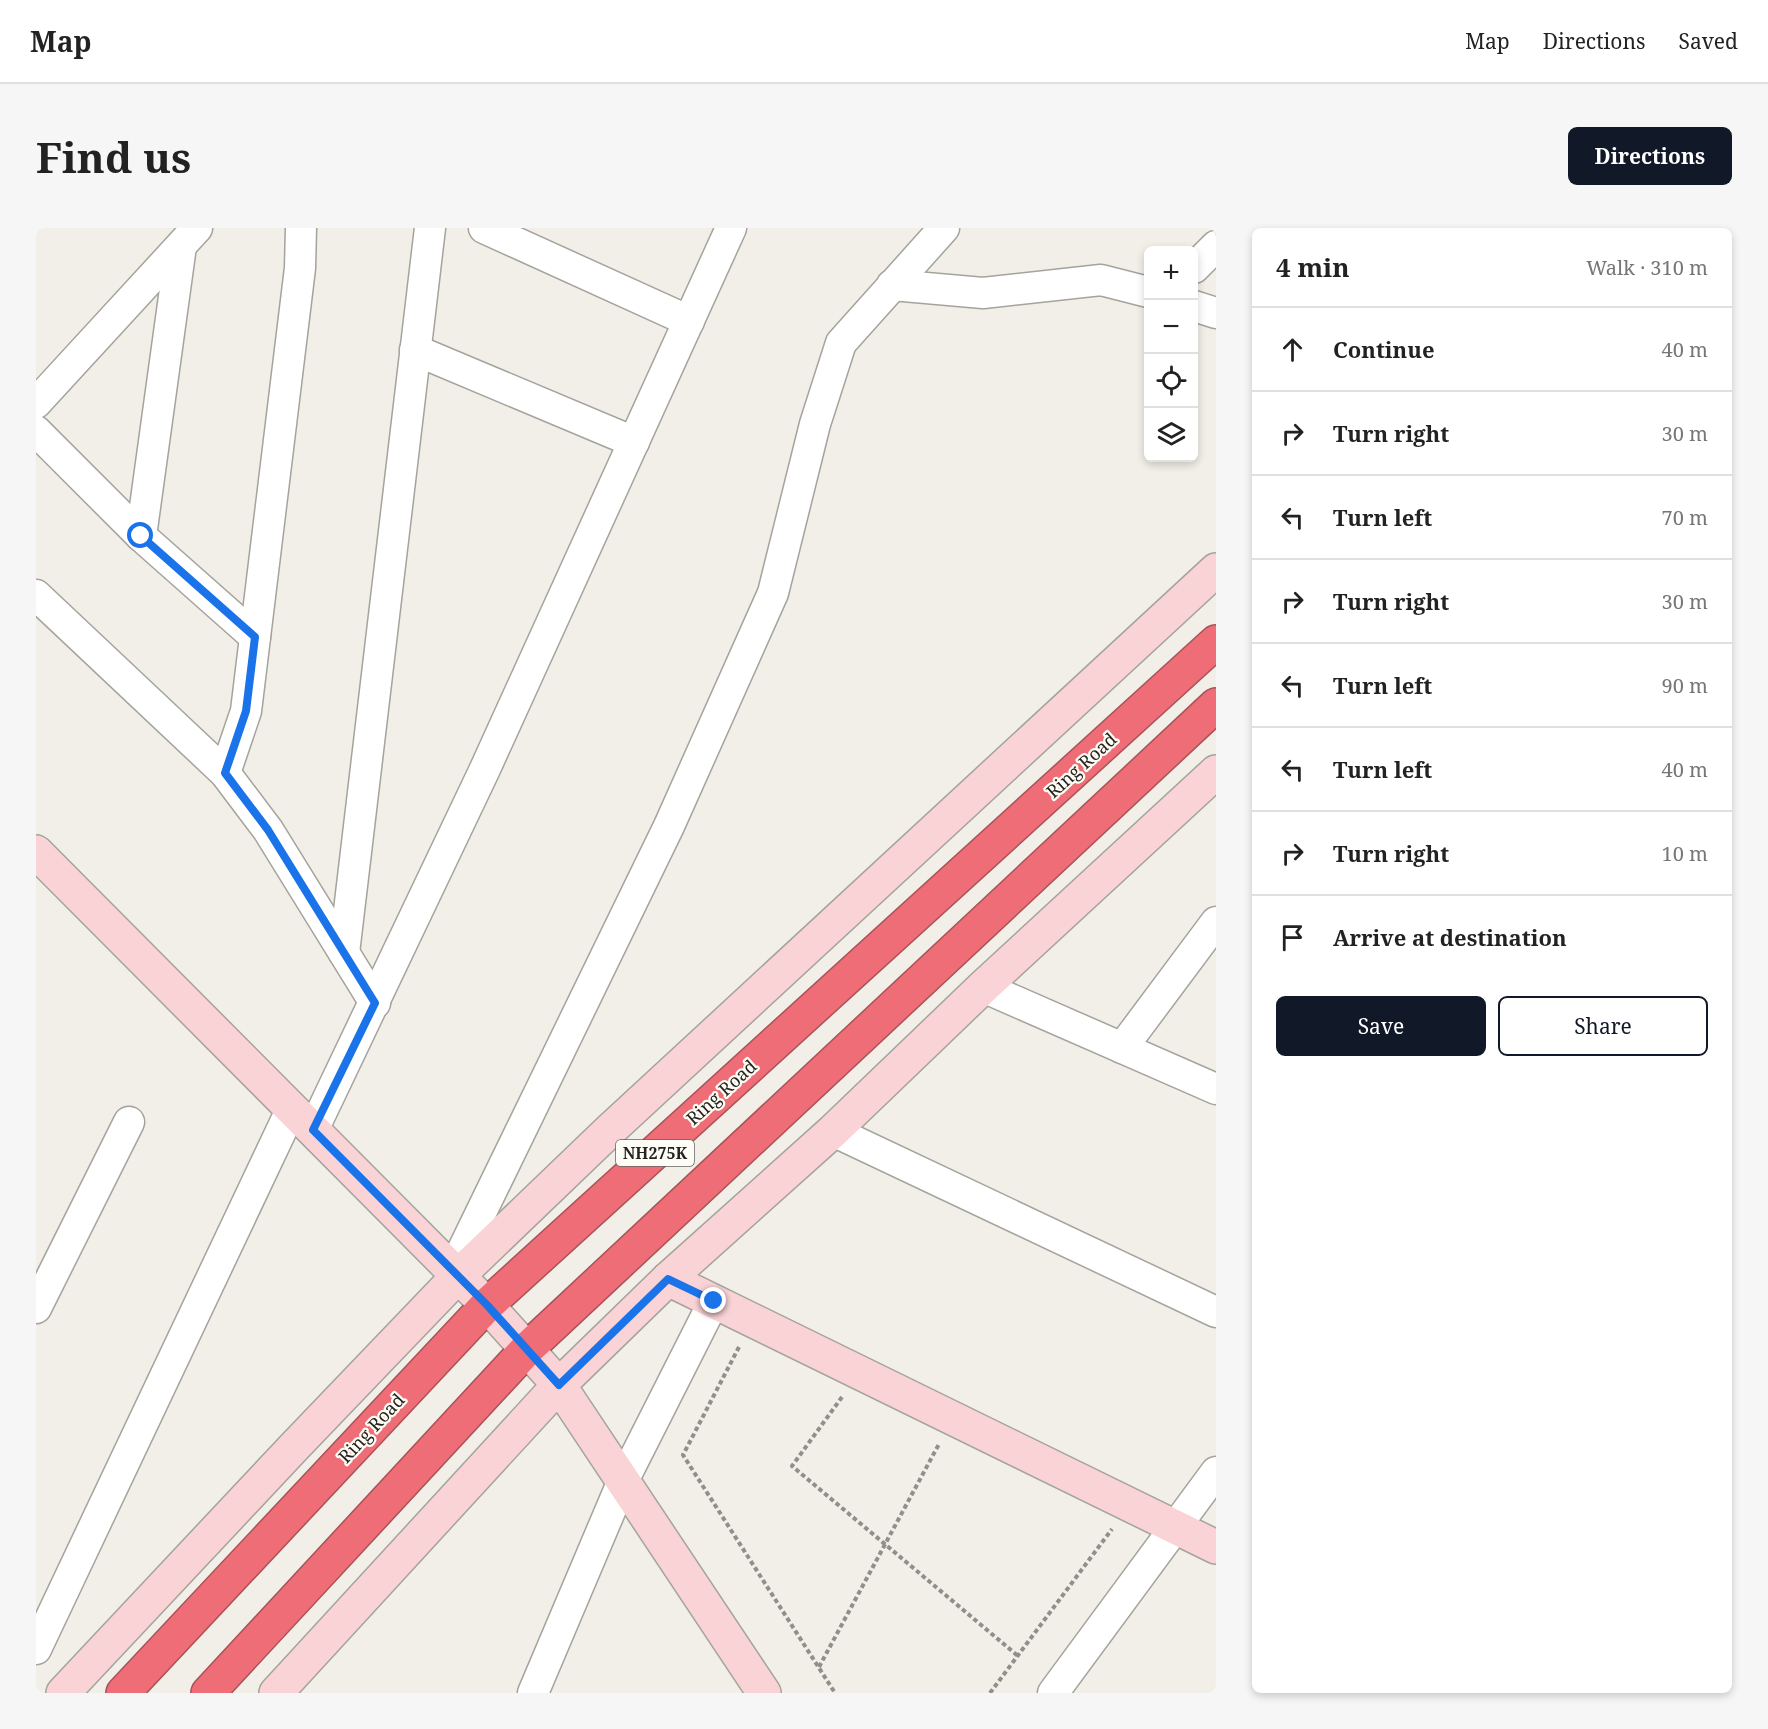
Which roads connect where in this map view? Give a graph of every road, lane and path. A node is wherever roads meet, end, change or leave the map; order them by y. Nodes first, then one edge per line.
1 (301, 228) edge
2 (430, 228) edge
3 (484, 228) edge
4 (731, 228) edge
5 (944, 228) edge
6 (189, 237) edge
7 (1216, 246) edge
8 (1198, 264) edge
9 (892, 285) junction
10 (1144, 291) edge
11 (1198, 307) edge
12 (1216, 313) edge
13 (689, 321) junction
14 (415, 350) junction
15 (36, 403) edge
16 (36, 431) edge
17 (634, 442) junction
18 (141, 536) junction
19 (1216, 570) edge
20 (36, 595) edge
21 (255, 637) junction
22 (1216, 642) edge
23 (1216, 705) edge
24 (225, 773) junction
25 (1213, 778) edge
26 (36, 852) edge
27 (1216, 921) edge
28 (344, 953) junction
29 (983, 987) junction
30 (375, 1003) junction
31 (1122, 1048) junction
32 (1216, 1089) edge
33 (302, 1119) junction
34 (129, 1122) dead end
35 (834, 1131) junction
36 (455, 1273) junction
37 (668, 1279) junction
38 (714, 1301) junction
39 (487, 1305) junction
40 (36, 1308) edge
41 (1216, 1312) edge
42 (739, 1347) dead end
43 (527, 1350) junction
44 (559, 1385) junction
45 (843, 1395) dead end
46 (941, 1441) dead end
47 (1216, 1472) edge
48 (622, 1483) junction
49 (1117, 1523) dead end
50 (1175, 1527) junction
51 (885, 1544) junction
52 (1216, 1546) edge
53 (36, 1649) edge
54 (1018, 1656) junction
55 (819, 1667) junction
56 (63, 1693) edge
57 (123, 1693) edge
58 (208, 1693) edge
59 (276, 1693) edge
60 (533, 1693) edge
61 (764, 1693) edge
62 (835, 1693) edge
63 (990, 1693) edge
64 (1053, 1693) edge

1 - 21 street
2 - 14 street
3 - 13 street
4 - 13 street
5 - 9 street
6 - 15 street
6 - 18 street
7 - 8 street
9 - 10 street
9 - 36 street
11 - 12 street
13 - 17 street
14 - 17 street
14 - 28 street
16 - 18 street
17 - 30 street
18 - 21 street
19 - 36 street
20 - 24 street
21 - 24 street
22 - 39 highway, Ring Road / NH275K
23 - 43 highway, NH275K
24 - 28 street
25 - 29 street
26 - 33 street
27 - 31 street
28 - 30 street
29 - 31 street
29 - 35 street
30 - 33 street
31 - 32 street
33 - 36 street
33 - 53 street
34 - 40 street
35 - 37 street
35 - 41 street
36 - 39 street
36 - 56 street
37 - 38 street
37 - 44 street
38 - 48 street
38 - 50 street
39 - 43 street
39 - 57 highway, Ring Road / NH275K
42 - 55 path
43 - 44 street
43 - 58 highway, NH275K
44 - 48 street
44 - 59 street
45 - 51 path
46 - 51 path
47 - 50 street
48 - 60 street
48 - 61 street
49 - 54 path
50 - 52 street
50 - 64 street
51 - 54 path
51 - 55 path
54 - 63 path
55 - 62 path

